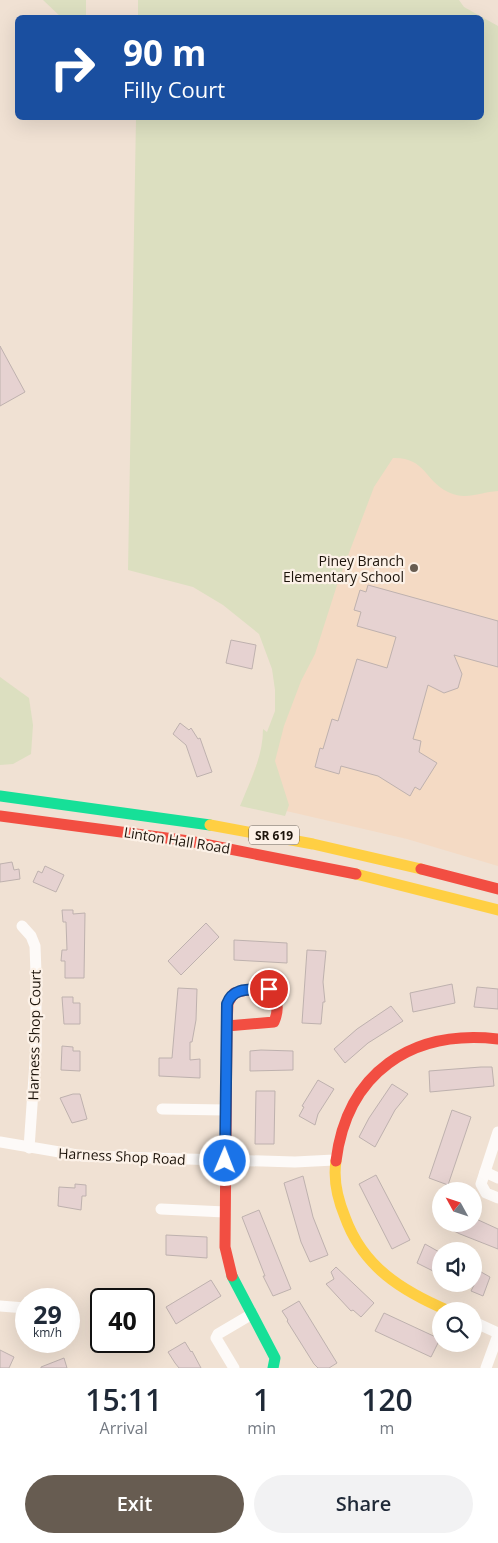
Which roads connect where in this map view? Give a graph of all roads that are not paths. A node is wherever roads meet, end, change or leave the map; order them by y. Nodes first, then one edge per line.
1 (0, 796) edge
2 (0, 816) edge
3 (498, 889) edge
4 (498, 910) edge
5 (22, 926) dead end
6 (227, 1026) junction
7 (498, 1039) edge
8 (162, 1109) dead end
9 (226, 1110) junction
10 (498, 1132) edge
11 (0, 1142) edge
12 (29, 1148) junction
13 (334, 1160) junction
14 (225, 1161) junction
15 (485, 1172) junction
16 (498, 1178) edge
17 (498, 1198) edge
18 (161, 1209) dead end
19 (225, 1212) junction
20 (432, 1303) edge
21 (0, 1306) edge
22 (15, 1307) edge
23 (252, 1314) junction
24 (482, 1326) edge
25 (498, 1334) edge
26 (234, 1368) edge
27 (273, 1368) edge
28 (486, 1368) edge

1 - 3 main road, Linton Hall Road / SR 619
2 - 4 main road, Linton Hall Road / SR 619
5 - 12 street, Harness Shop Court
6 - 6 main road
6 - 9 main road
7 - 13 main road
8 - 9 street
9 - 14 main road
10 - 15 street
11 - 12 street, Harness Shop Road
12 - 14 street, Harness Shop Road
13 - 14 street, Harness Shop Road
13 - 20 main road
14 - 19 main road
15 - 16 street
15 - 17 street
18 - 19 street
19 - 23 main road
21 - 22 street
23 - 26 street
23 - 27 main road
24 - 25 street
25 - 28 street

